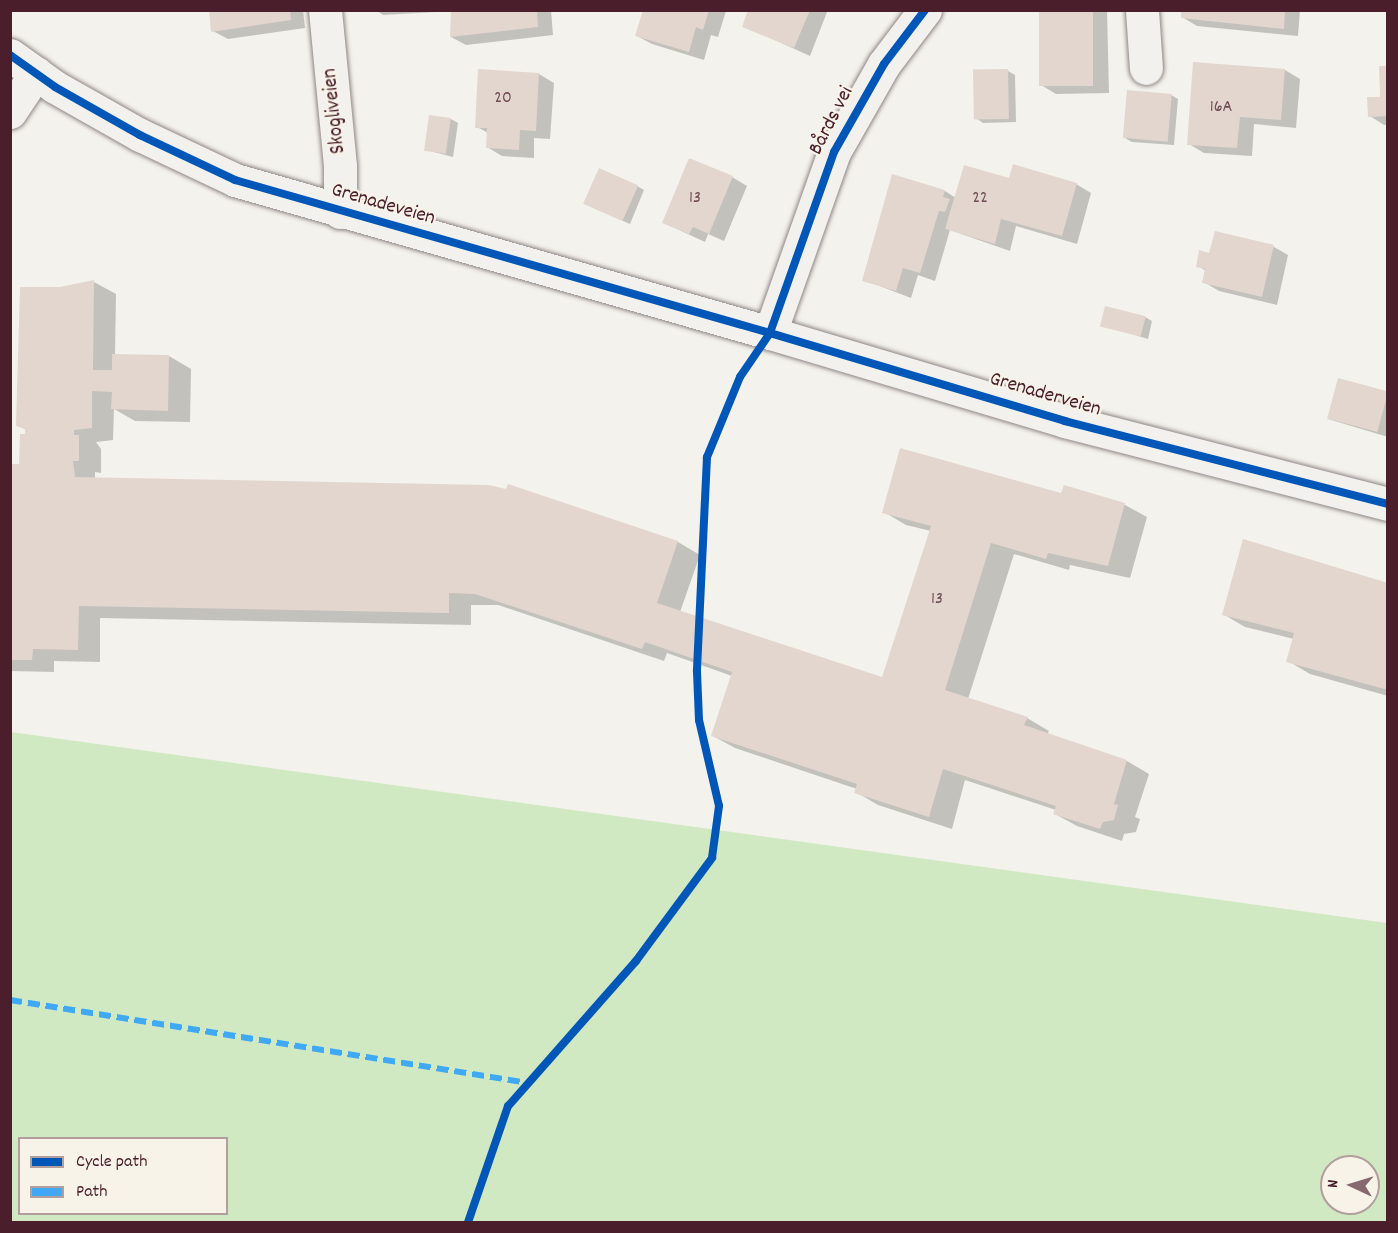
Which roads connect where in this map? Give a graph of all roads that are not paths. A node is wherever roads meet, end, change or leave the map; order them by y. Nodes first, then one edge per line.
1 (325, 10) edge
2 (925, 10) edge
3 (1142, 10) edge
4 (23, 64) edge
5 (1146, 69) dead end
6 (10, 112) edge
7 (340, 212) junction
8 (770, 333) junction
9 (1388, 504) edge

1 - 7 street, Skogliveien
2 - 8 street, Bårds vei
3 - 5 street
4 - 6 street
4 - 7 street, Grenadeveien
7 - 8 street, Grenadeveien
8 - 9 street, Grenaderveien

